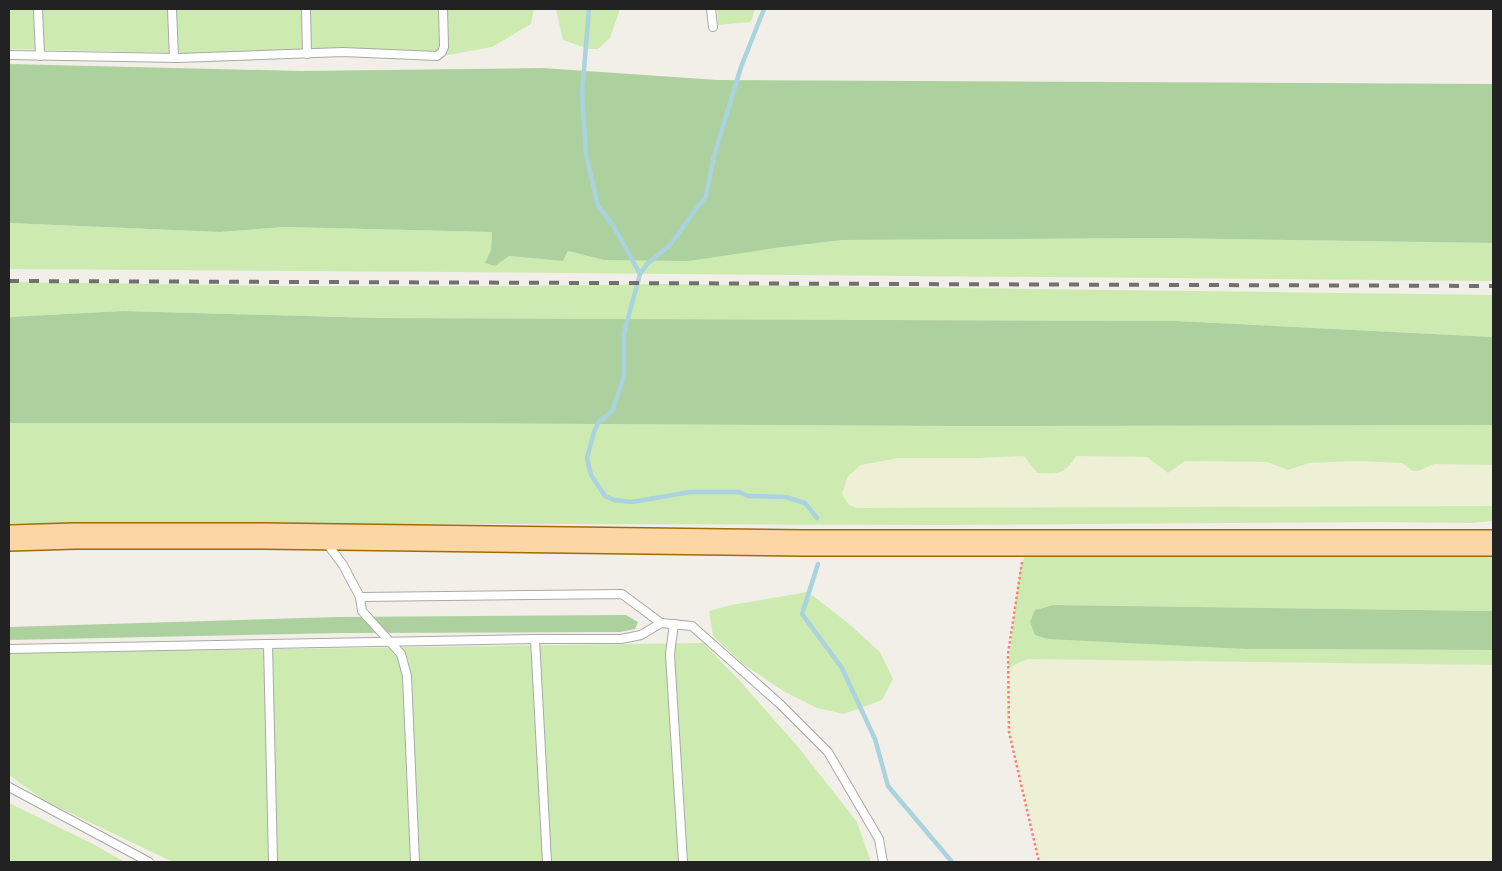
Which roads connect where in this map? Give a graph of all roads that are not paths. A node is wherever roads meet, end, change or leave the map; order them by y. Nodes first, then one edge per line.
1 (38, 9) edge
2 (172, 9) edge
3 (306, 9) edge
4 (443, 9) edge
5 (711, 9) edge
6 (713, 27) dead end
7 (307, 54) junction
8 (9, 55) edge
9 (40, 56) junction
10 (174, 58) junction
11 (321, 536) junction
12 (9, 538) edge
13 (1493, 543) edge
14 (360, 597) junction
15 (661, 623) junction
16 (674, 624) junction
17 (535, 639) junction
18 (390, 642) junction
19 (268, 644) junction
20 (9, 649) edge
21 (9, 787) edge
22 (149, 862) edge
23 (273, 862) edge
24 (415, 862) edge
25 (547, 862) edge
26 (683, 862) edge
27 (883, 862) edge

1 - 9 lane
2 - 10 lane
3 - 7 lane
4 - 7 lane
5 - 6 lane
7 - 10 lane
8 - 9 lane
9 - 10 lane
11 - 12 main road
11 - 13 main road
11 - 14 lane
14 - 15 lane
14 - 18 lane
15 - 16 lane
15 - 17 lane
16 - 26 lane
16 - 27 lane
17 - 18 lane
17 - 25 lane
18 - 19 lane
18 - 24 lane
19 - 20 lane
19 - 23 lane
21 - 22 lane

